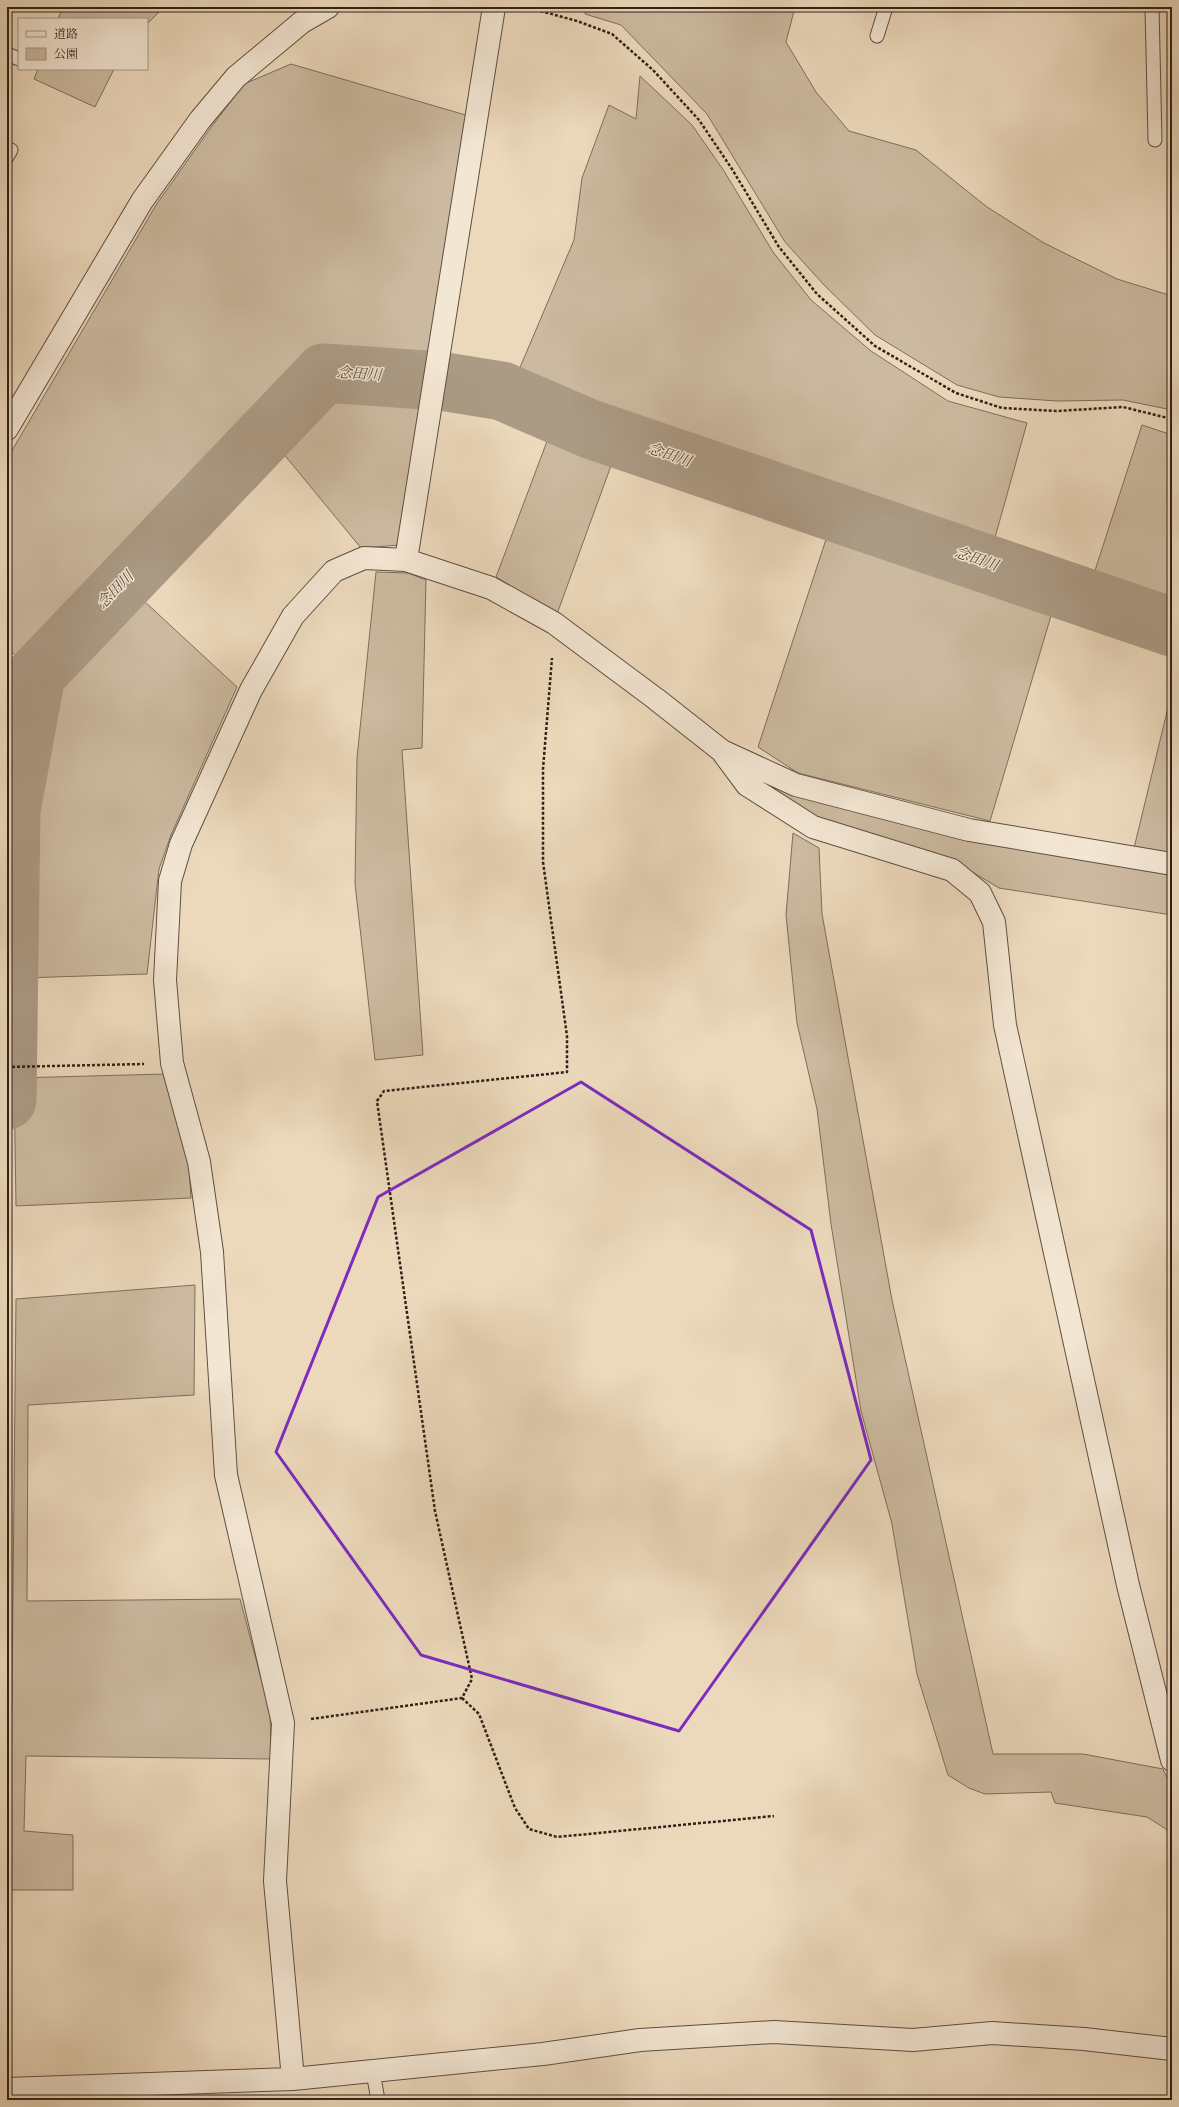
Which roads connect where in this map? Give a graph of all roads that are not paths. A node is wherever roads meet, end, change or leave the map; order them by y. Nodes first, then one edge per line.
1 (328, 7) edge
2 (494, 7) edge
3 (886, 7) edge
4 (1152, 7) edge
5 (877, 36) dead end
6 (7, 54) edge
7 (18, 59) edge
8 (1155, 140) dead end
9 (7, 429) edge
10 (406, 560) junction
11 (722, 751) junction
12 (1172, 864) edge
13 (1172, 1760) edge
14 (1172, 2049) edge
15 (373, 2072) junction
16 (293, 2079) junction
17 (7, 2089) edge
18 (378, 2100) edge

1 - 9 street
2 - 10 street
3 - 5 lane
4 - 8 lane
6 - 7 lane
10 - 11 street
10 - 16 street
11 - 12 street
11 - 13 street
14 - 15 street
15 - 16 street
15 - 18 lane
16 - 17 street

